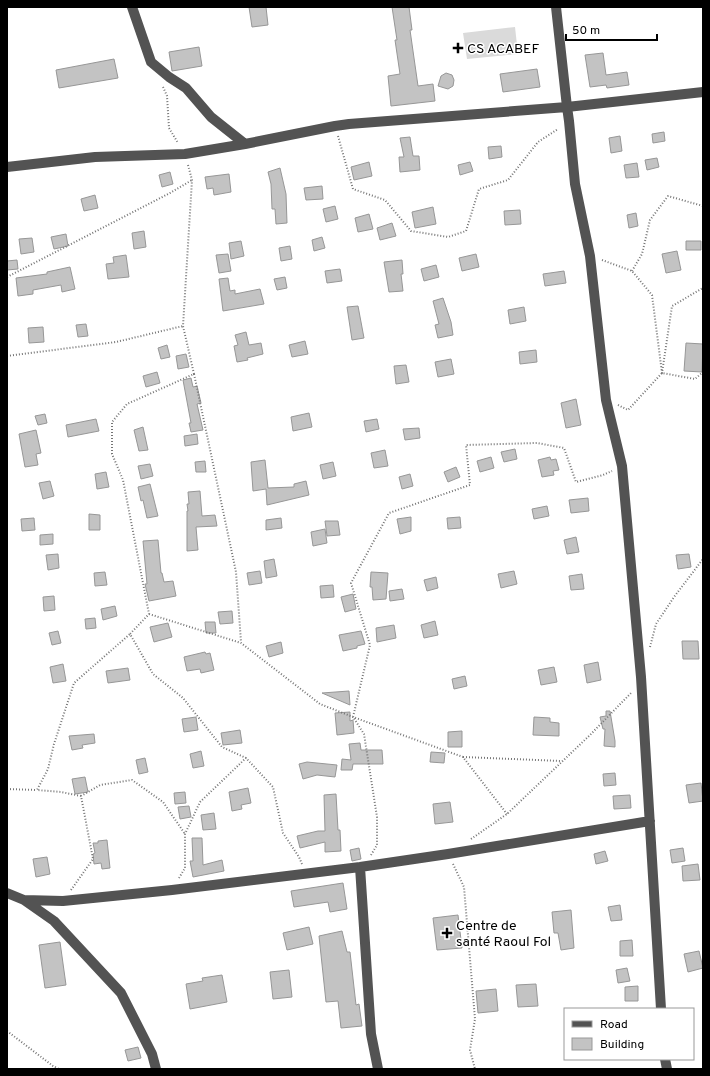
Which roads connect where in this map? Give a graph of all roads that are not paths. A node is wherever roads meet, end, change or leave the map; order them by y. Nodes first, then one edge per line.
1 (132, 7) edge
2 (556, 7) edge
3 (703, 92) edge
4 (567, 107) junction
5 (245, 144) junction
6 (7, 167) edge
7 (650, 821) junction
8 (362, 866) junction
9 (7, 893) edge
10 (24, 900) junction
11 (661, 1008) edge
12 (156, 1069) edge
13 (378, 1069) edge

1 - 5 street
2 - 4 street
3 - 4 street
4 - 5 street
4 - 7 street
5 - 6 street
7 - 8 street
7 - 11 street
8 - 10 street
8 - 13 street
9 - 10 street
10 - 12 street

